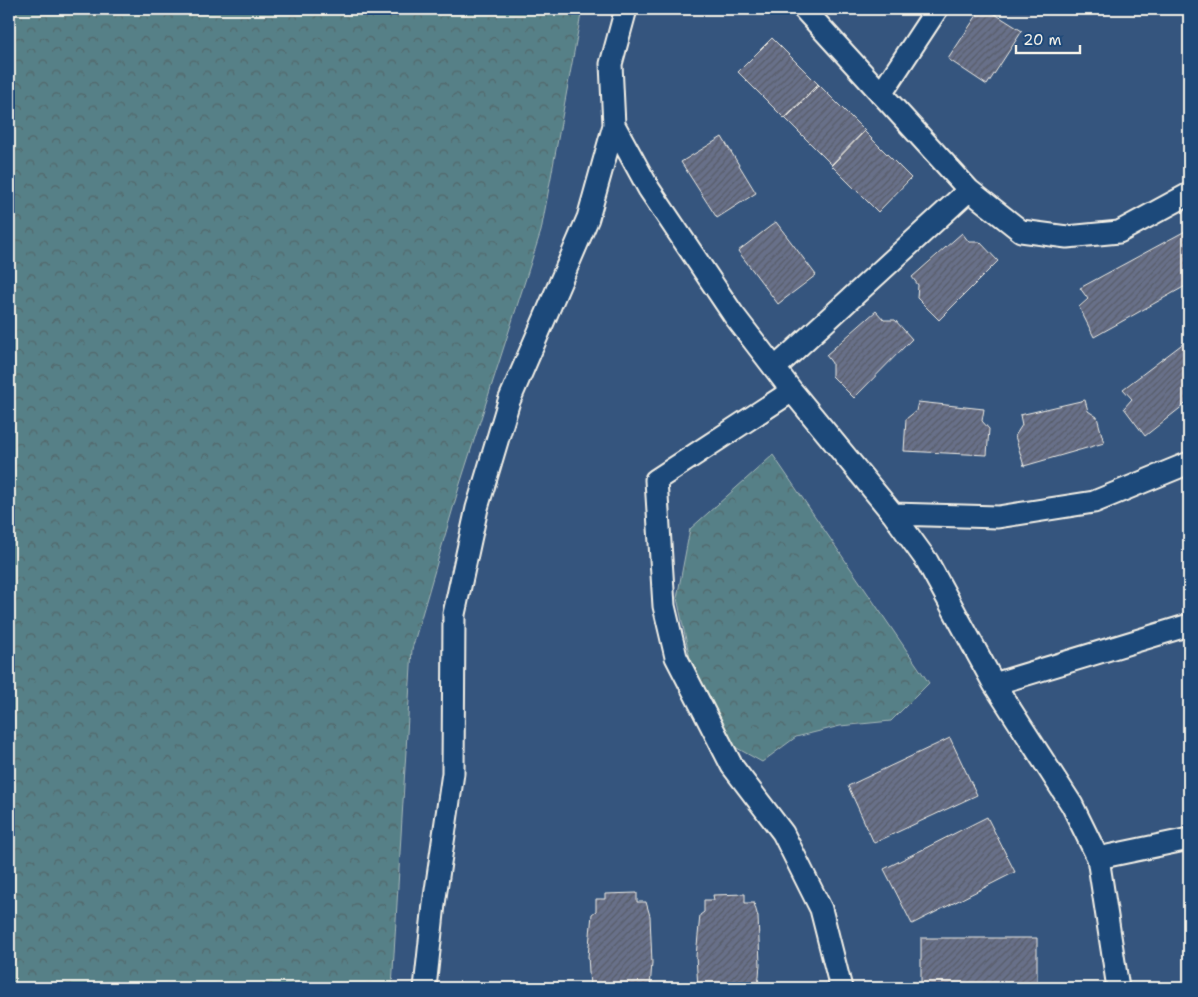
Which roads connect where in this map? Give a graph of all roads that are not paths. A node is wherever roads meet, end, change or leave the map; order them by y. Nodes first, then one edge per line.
1 (626, 9) edge
2 (804, 9) edge
3 (937, 9) edge
4 (881, 94) junction
5 (614, 125) junction
6 (969, 190) junction
7 (1189, 194) edge
8 (775, 368) junction
9 (792, 391) junction
10 (1189, 463) edge
11 (893, 514) junction
12 (1189, 625) edge
13 (994, 684) junction
14 (1189, 839) edge
15 (1098, 858) junction
16 (425, 988) edge
17 (842, 988) edge
18 (1118, 988) edge

1 - 5 street
2 - 4 street
3 - 4 street
4 - 6 street
5 - 8 street
5 - 16 street
6 - 7 street
6 - 8 street
8 - 9 street
9 - 11 street
9 - 17 street
10 - 11 street
11 - 13 street
12 - 13 street
13 - 15 street
14 - 15 street
15 - 18 street

